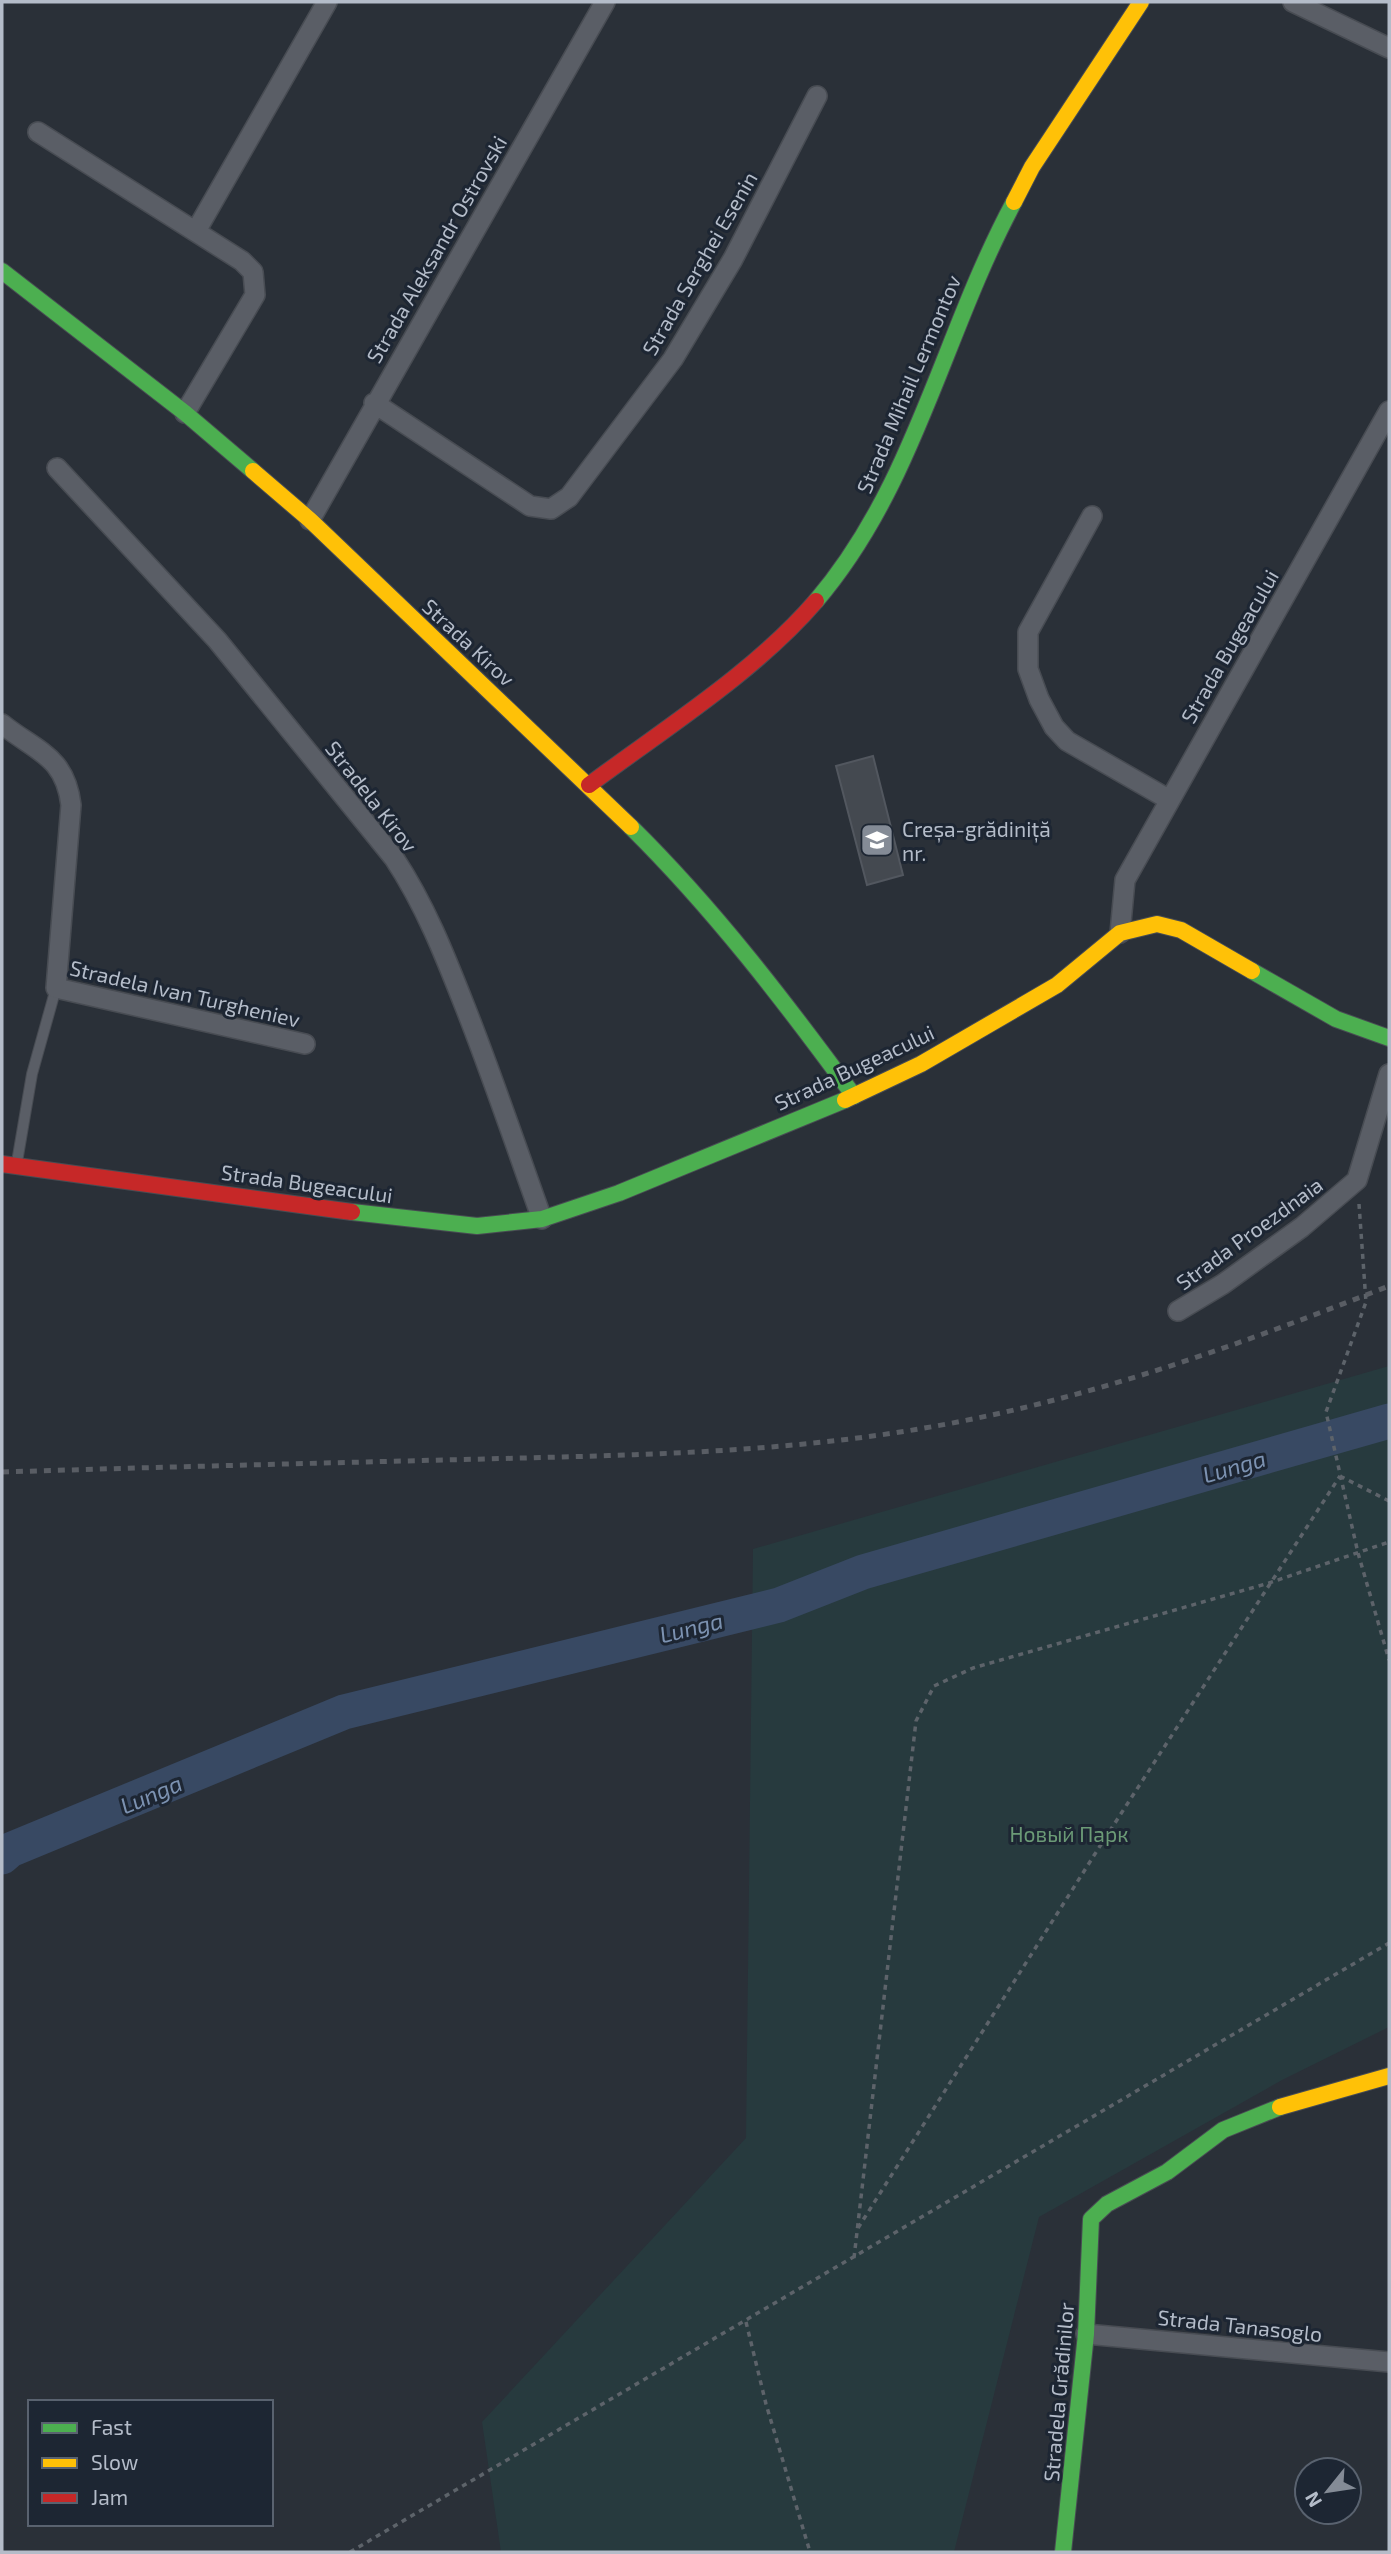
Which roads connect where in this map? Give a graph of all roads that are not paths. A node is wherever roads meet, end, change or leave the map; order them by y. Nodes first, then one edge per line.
1 (327, 2) edge
2 (605, 2) edge
3 (1293, 2) edge
4 (1132, 4) edge
5 (1389, 48) edge
6 (817, 96) dead end
7 (38, 132) dead end
8 (196, 232) junction
9 (2, 271) edge
10 (374, 403) junction
11 (1389, 411) edge
12 (185, 413) junction
13 (57, 468) dead end
14 (1092, 516) dead end
15 (310, 520) junction
16 (2, 724) edge
17 (589, 785) junction
18 (1168, 799) junction
19 (1120, 933) junction
20 (56, 988) junction
21 (1389, 1038) edge
22 (305, 1044) dead end
23 (1389, 1074) edge
24 (854, 1096) junction
25 (9, 1165) edge
26 (542, 1219) junction
27 (1178, 1311) dead end
28 (1389, 2076) edge
29 (1086, 2334) junction
30 (1389, 2362) edge
31 (1063, 2552) edge

1 - 8 street
2 - 10 street, Strada Aleksandr Ostrovski
3 - 5 street
4 - 17 street, Strada Mihail Lermontov
6 - 10 street, Strada Serghei Esenin
7 - 8 street
8 - 12 street
9 - 12 street, Strada Kirov
10 - 15 street, Strada Aleksandr Ostrovski
11 - 18 street, Strada Bugeacului
12 - 15 street, Strada Kirov
13 - 26 street, Stradela Kirov
14 - 18 street
15 - 17 street, Strada Kirov
16 - 20 street, Stradela Ivan Turgheniev
17 - 24 street, Strada Kirov
18 - 19 street, Strada Bugeacului
19 - 21 street
19 - 24 street, Strada Bugeacului
20 - 22 street, Stradela Ivan Turgheniev
20 - 25 lane
23 - 27 street, Strada Proezdnaia
24 - 26 street, Strada Bugeacului
25 - 26 street, Strada Bugeacului
28 - 29 street, Stradela Grădinilor
29 - 30 street, Strada Tanasoglo
29 - 31 street, Stradela Grădinilor

